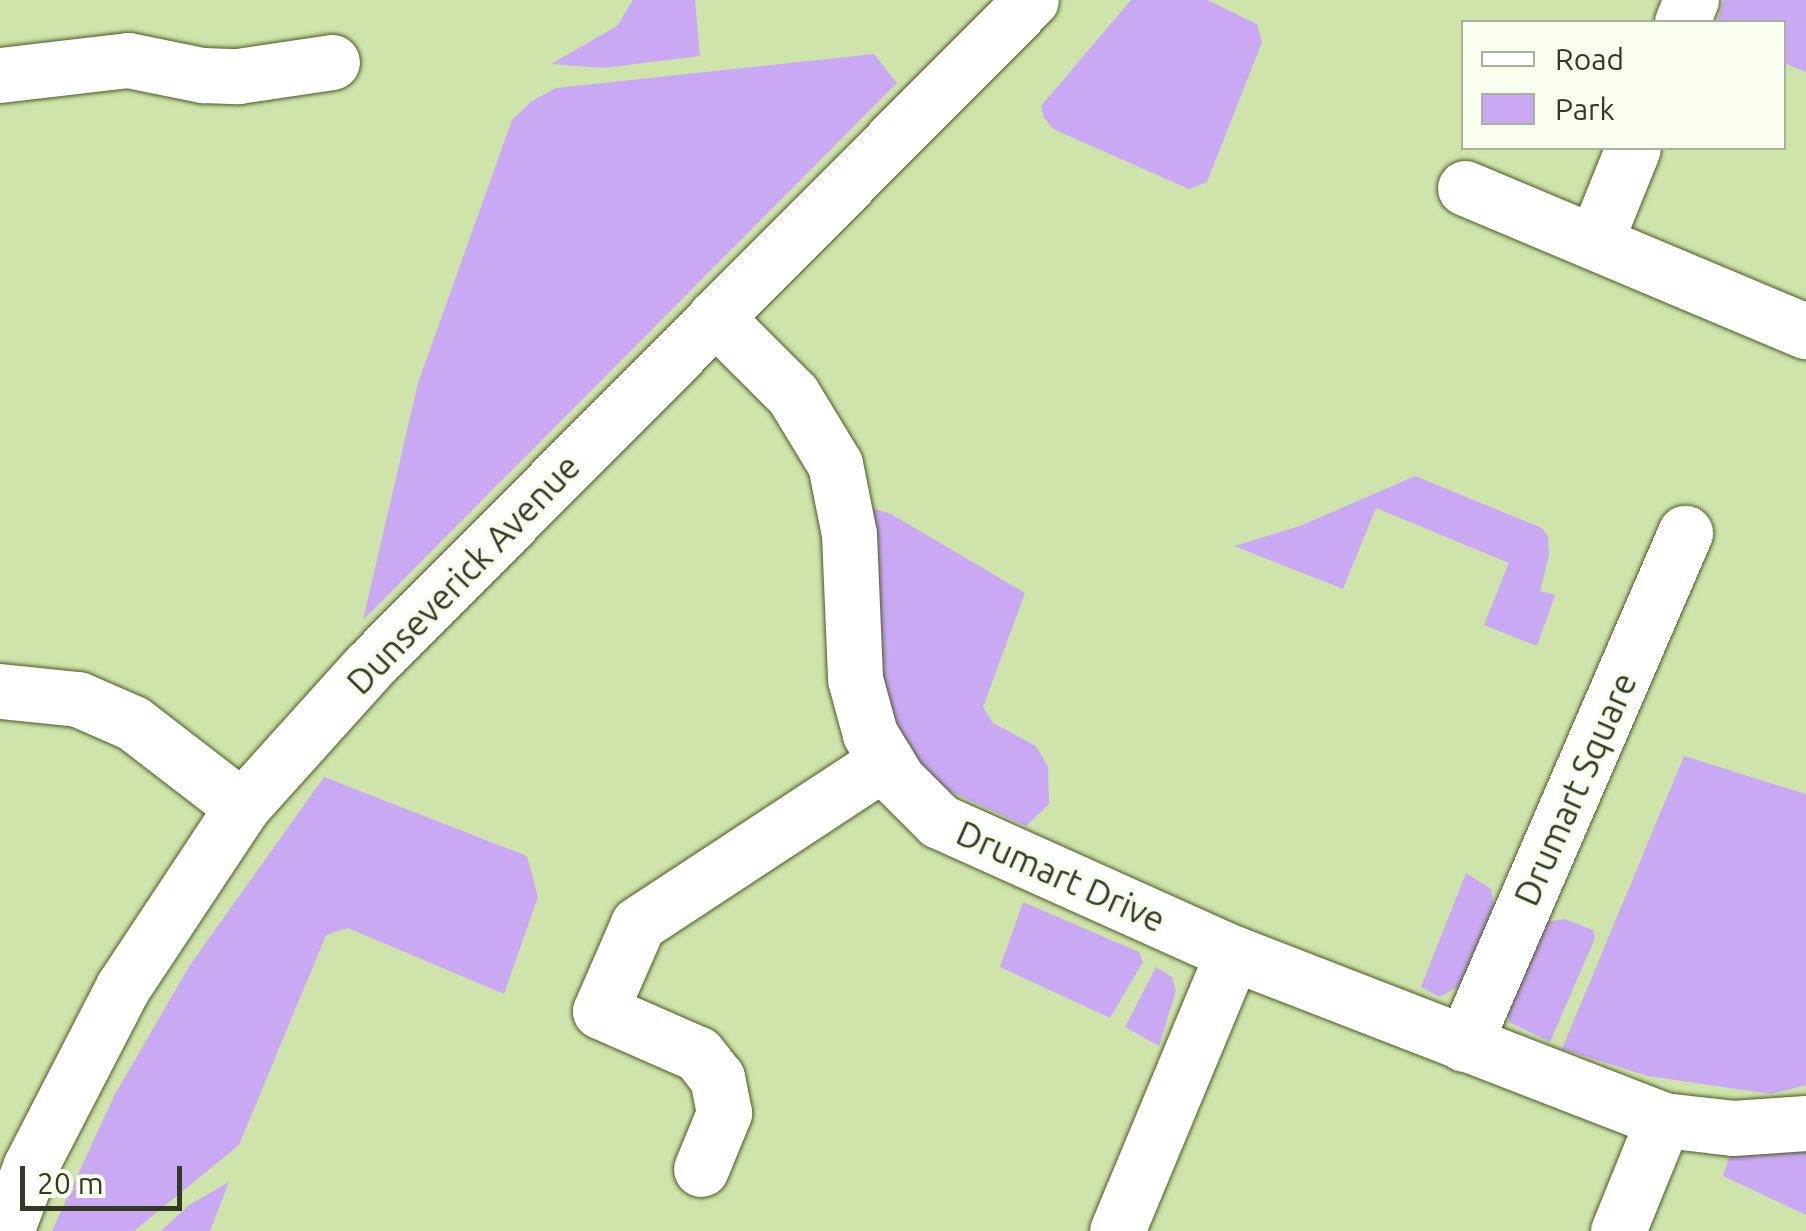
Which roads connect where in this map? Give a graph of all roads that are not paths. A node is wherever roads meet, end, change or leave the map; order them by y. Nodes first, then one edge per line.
1 (1031, 0) edge
2 (332, 62) dead end
3 (0, 75) edge
4 (1631, 150) edge
5 (1465, 188) dead end
6 (1595, 242) junction
7 (715, 317) junction
8 (1806, 331) edge
9 (1685, 533) dead end
10 (0, 691) edge
11 (886, 761) junction
12 (242, 807) junction
13 (1234, 953) junction
14 (1464, 1044) junction
15 (1663, 1120) junction
16 (1806, 1124) edge
17 (701, 1170) dead end
18 (6, 1231) edge
19 (1117, 1231) edge
20 (1618, 1231) edge

1 - 7 street, Dunseverick Avenue
2 - 3 street
4 - 6 street
5 - 6 street
6 - 8 street
7 - 11 street, Drumart Drive
7 - 12 street, Dunseverick Avenue
9 - 14 street, Drumart Square
10 - 12 street
11 - 13 street, Drumart Drive
11 - 17 street
12 - 18 street, Dunseverick Avenue
13 - 14 street, Drumart Drive
13 - 19 street
14 - 15 street, Drumart Drive
15 - 16 street, Drumart Drive
15 - 20 street

